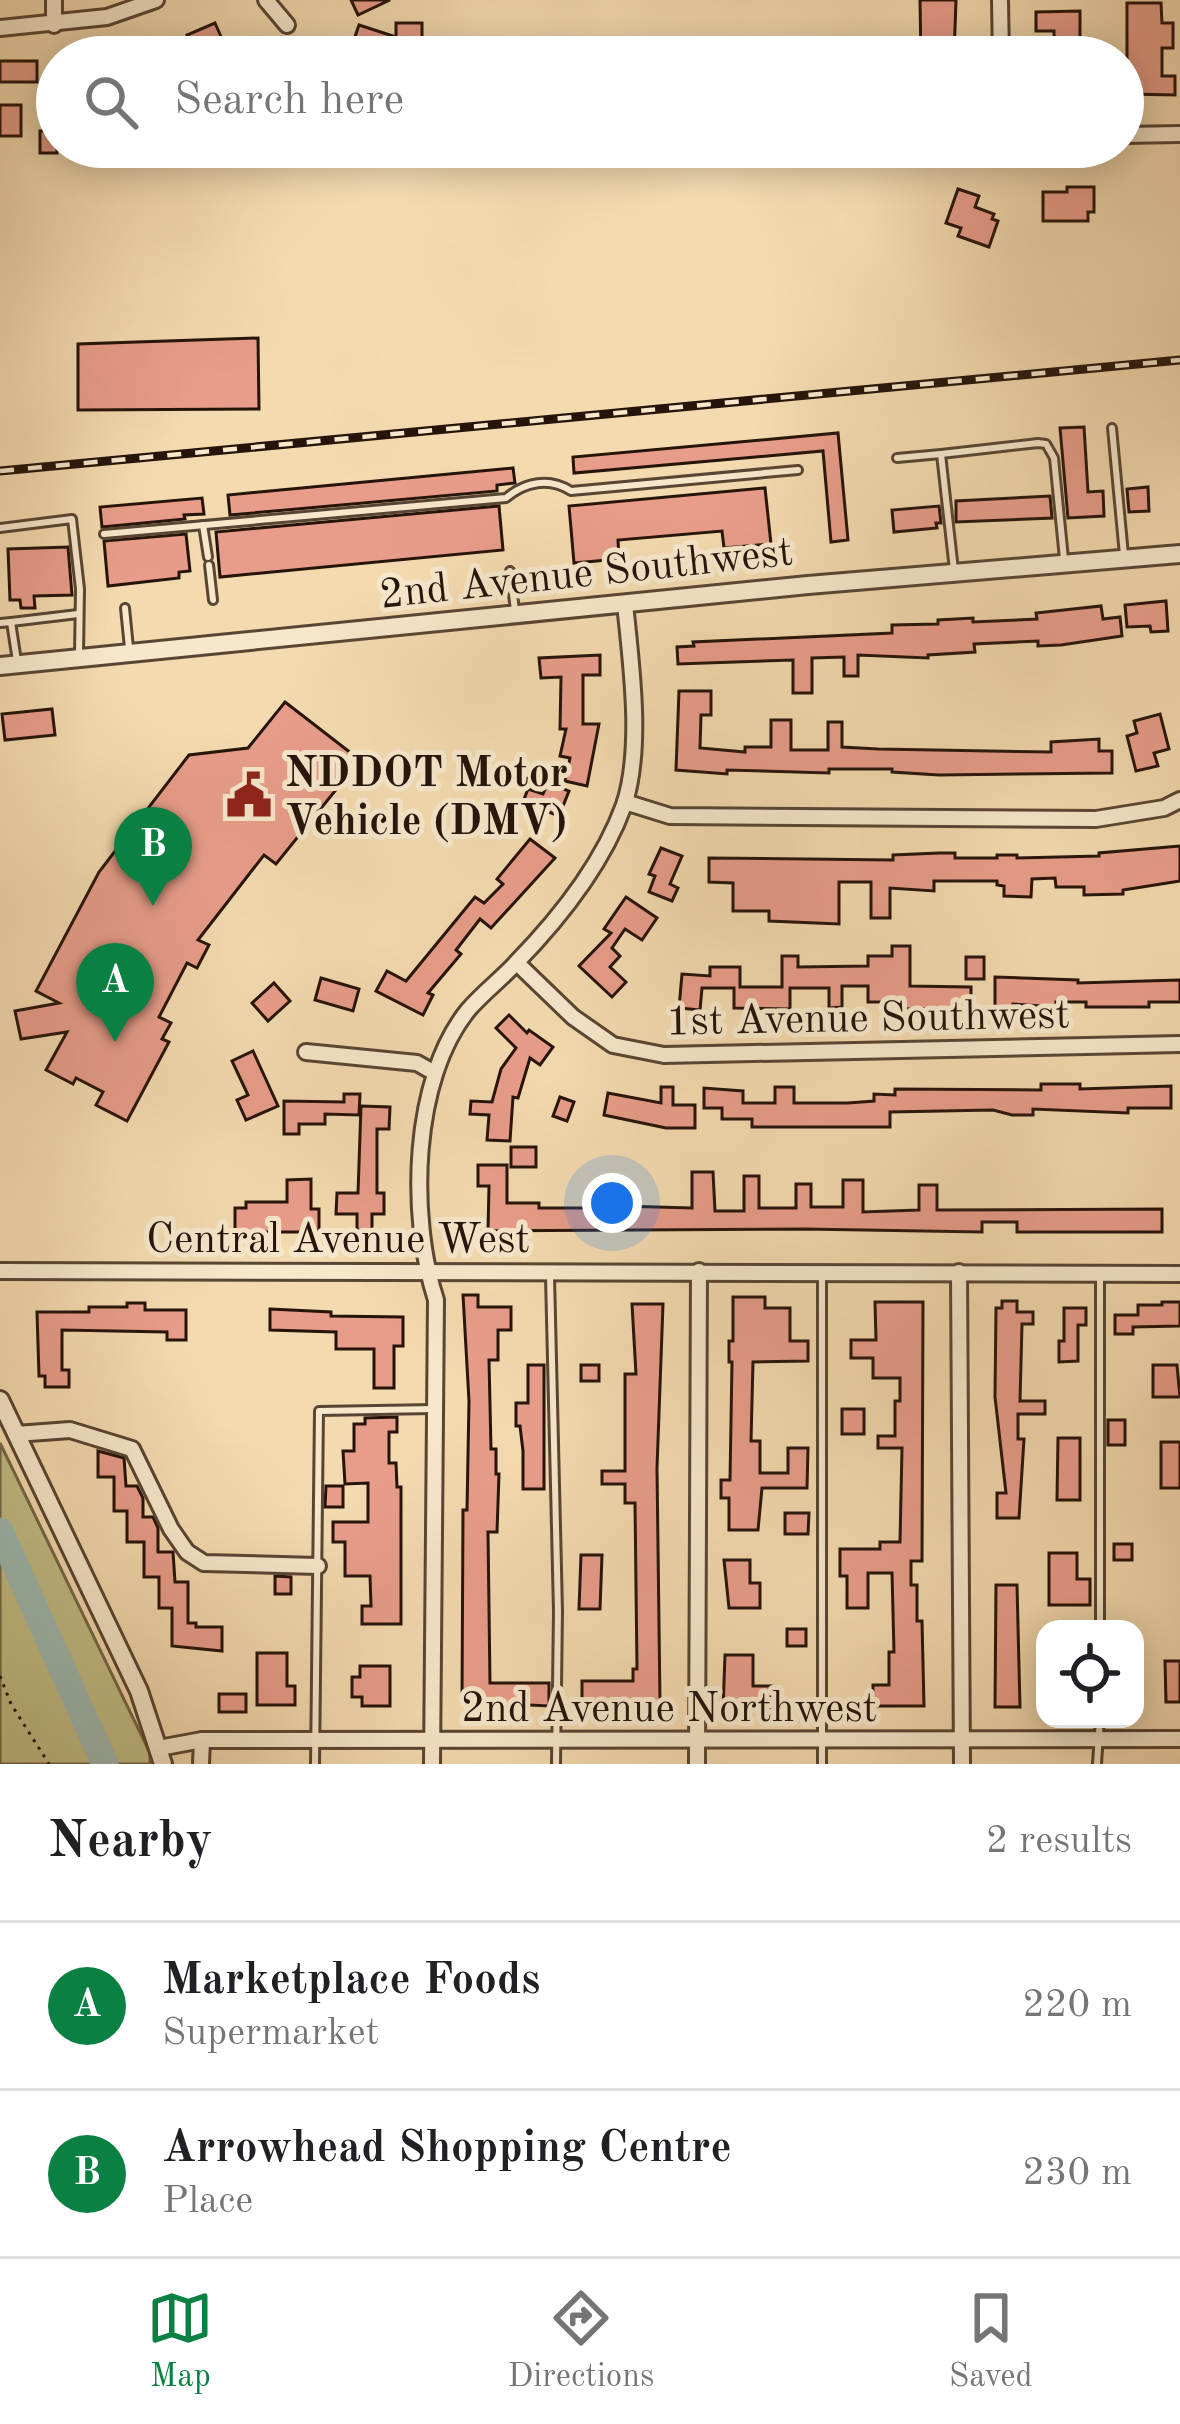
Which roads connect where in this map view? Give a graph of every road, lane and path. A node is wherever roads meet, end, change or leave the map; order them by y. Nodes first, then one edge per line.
1 (54, 0) edge
2 (156, 0) edge
3 (266, 0) edge
4 (1000, 0) edge
5 (53, 25) junction
6 (286, 25) dead end
7 (0, 28) edge
8 (1001, 36) edge
9 (1180, 134) edge
10 (1144, 135) edge
11 (1112, 428) dead end
12 (941, 454) junction
13 (897, 458) dead end
14 (798, 470) dead end
15 (203, 525) junction
16 (0, 528) edge
17 (104, 534) dead end
18 (1180, 554) edge
19 (1124, 558) junction
20 (1064, 563) junction
21 (510, 571) dead end
22 (954, 573) junction
23 (212, 600) dead end
24 (625, 604) junction
25 (125, 608) dead end
26 (516, 613) junction
27 (78, 614) junction
28 (11, 622) junction
29 (0, 623) edge
30 (130, 651) junction
31 (79, 657) junction
32 (9, 665) edge
33 (1180, 800) edge
34 (625, 802) junction
35 (517, 962) junction
36 (1180, 1044) edge
37 (306, 1052) dead end
38 (433, 1072) junction
39 (427, 1270) junction
40 (550, 1270) junction
41 (823, 1270) junction
42 (0, 1271) edge
43 (699, 1271) junction
44 (959, 1271) junction
45 (1100, 1273) junction
46 (1180, 1274) edge
47 (0, 1400) edge
48 (434, 1409) junction
49 (16, 1434) junction
50 (318, 1566) junction
51 (1100, 1620) edge
52 (0, 1676) edge
53 (1098, 1728) edge
54 (556, 1739) junction
55 (823, 1739) junction
56 (962, 1739) junction
57 (1096, 1739) junction
58 (1180, 1739) edge
59 (202, 1740) junction
60 (316, 1740) junction
61 (432, 1740) junction
62 (697, 1741) junction
63 (161, 1756) edge
64 (49, 1764) edge
65 (201, 1764) edge
66 (315, 1764) edge
67 (432, 1764) edge
68 (556, 1764) edge
69 (697, 1764) edge
70 (823, 1764) edge
71 (962, 1764) edge
72 (1096, 1764) edge

1 - 5 street
2 - 5 street
3 - 6 street
4 - 8 street
5 - 7 street
9 - 10 street
11 - 19 lane
12 - 13 lane
12 - 20 lane
12 - 22 lane
14 - 15 lane
15 - 17 lane
15 - 23 lane
16 - 27 lane
18 - 19 street, 2nd Avenue Southwest
19 - 20 street, 2nd Avenue Southwest
20 - 22 street, 2nd Avenue Southwest
21 - 26 lane
22 - 24 street, 2nd Avenue Southwest
24 - 26 street, 2nd Avenue Southwest
24 - 34 street
25 - 30 lane
26 - 30 street, 2nd Avenue Southwest
27 - 28 lane
27 - 31 lane
28 - 29 lane
28 - 32 lane
30 - 31 street, 2nd Avenue Southwest
31 - 32 street, 2nd Avenue Southwest
33 - 34 street
34 - 35 street
35 - 36 street, 1st Avenue Southwest
35 - 38 street
37 - 38 street
38 - 39 street
39 - 40 street, Central Avenue West
39 - 42 street, Central Avenue West
39 - 48 street
40 - 43 street, Central Avenue West
40 - 54 lane
41 - 43 street, Central Avenue West
41 - 44 street, Central Avenue West
41 - 55 lane
43 - 62 street
44 - 45 street, Central Avenue West
44 - 56 street
45 - 46 street, Central Avenue West
45 - 51 lane
47 - 49 street
48 - 50 lane
48 - 61 street
49 - 50 street
49 - 63 street
50 - 60 lane
52 - 64 path
53 - 57 lane
54 - 61 street, 2nd Avenue Northwest
54 - 62 street, 2nd Avenue Northwest
54 - 68 lane
55 - 56 street, 2nd Avenue Northwest
55 - 62 street, 2nd Avenue Northwest
55 - 70 lane
56 - 57 street, 2nd Avenue Northwest
56 - 71 street
57 - 58 street, 2nd Avenue Northwest
57 - 72 lane
59 - 60 street, 2nd Avenue Northwest
59 - 63 street, 2nd Avenue Northwest
59 - 65 street
60 - 61 street, 2nd Avenue Northwest
60 - 66 lane
61 - 67 street
62 - 69 street

